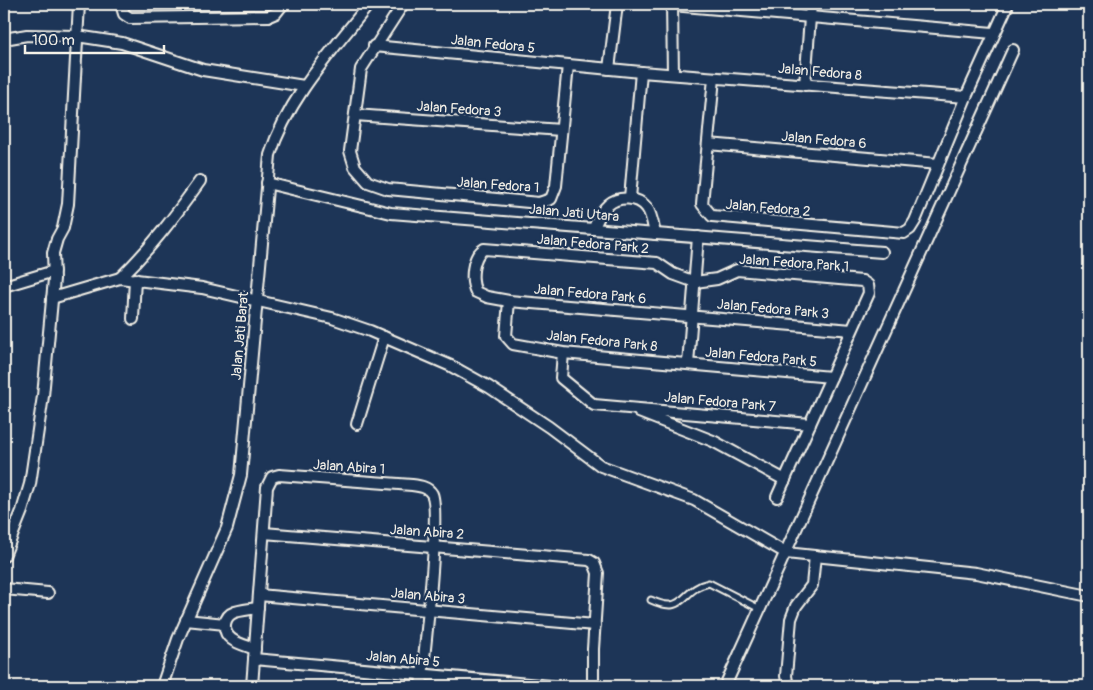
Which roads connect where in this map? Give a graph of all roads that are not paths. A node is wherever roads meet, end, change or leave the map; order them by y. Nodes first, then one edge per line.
1 (78, 4) edge
2 (122, 4) edge
3 (283, 4) edge
4 (369, 4) edge
5 (403, 4) edge
6 (617, 4) edge
7 (672, 4) edge
8 (811, 4) edge
9 (1008, 4) edge
10 (810, 16) junction
11 (993, 33) junction
12 (76, 36) junction
13 (4, 39) edge
14 (374, 46) junction
15 (1013, 50) dead end
16 (568, 65) junction
17 (609, 69) junction
18 (640, 72) junction
19 (673, 74) junction
20 (714, 78) junction
21 (805, 85) junction
22 (304, 86) junction
23 (966, 97) junction
24 (355, 115) junction
25 (561, 130) junction
26 (708, 144) junction
27 (938, 164) junction
28 (200, 181) dead end
29 (267, 183) junction
30 (630, 198) junction
31 (594, 228) junction
32 (655, 234) junction
33 (698, 237) junction
34 (882, 252) dead end
35 (54, 271) junction
36 (120, 278) junction
37 (135, 279) junction
38 (695, 282) junction
39 (4, 286) edge
40 (487, 297) joint
41 (52, 298) junction
42 (258, 299) junction
43 (509, 301) junction
44 (692, 316) junction
45 (133, 319) dead end
46 (852, 330) junction
47 (384, 337) junction
48 (563, 353) junction
49 (688, 364) junction
50 (831, 377) junction
51 (627, 408) junction
52 (357, 424) dead end
53 (810, 424) junction
54 (785, 480) junction
55 (777, 497) dead end
56 (264, 534) junction
57 (432, 546) junction
58 (786, 553) junction
59 (4, 556) edge
60 (815, 556) junction
61 (4, 589) edge
62 (48, 594) dead end
63 (259, 595) junction
64 (1089, 596) edge
65 (651, 600) dead end
66 (258, 608) junction
67 (760, 609) junction
68 (428, 610) junction
69 (186, 620) junction
70 (225, 624) junction
71 (595, 625) junction
72 (254, 654) junction
73 (422, 675) junction
74 (162, 686) edge
75 (252, 686) edge
76 (421, 686) edge
77 (550, 686) edge
78 (593, 686) edge
79 (725, 686) edge
80 (788, 686) edge

1 - 12 street
2 - 3 street
4 - 22 street, Jalan Jati Barat
5 - 14 street
6 - 17 street
7 - 10 street
7 - 19 street
8 - 10 street
9 - 11 street
10 - 11 street
10 - 21 street
11 - 23 street
12 - 13 street
12 - 22 street
12 - 35 street
14 - 16 street, Jalan Fedora 5
14 - 24 street
15 - 58 street
16 - 17 street, Jalan Fedora 5
16 - 25 street, Jalan Fedora 1
17 - 18 street, Jalan Fedora 5
18 - 19 street, Jalan Fedora 8
18 - 30 street
19 - 20 street, Jalan Fedora 8
20 - 21 street, Jalan Fedora 8
20 - 26 street, Jalan Fedora 2
21 - 23 street, Jalan Fedora 8
22 - 29 street, Jalan Jati Barat
23 - 27 street
24 - 25 street, Jalan Fedora 3
24 - 25 street, Jalan Fedora 1
26 - 27 street, Jalan Fedora 6
26 - 27 street, Jalan Fedora 2
28 - 36 street
29 - 31 street, Jalan Jati Utara
29 - 42 street, Jalan Jati Barat
30 - 31 street
30 - 32 street
31 - 32 street, Jalan Jati Utara
32 - 33 street, Jalan Jati Utara
33 - 34 street, Jalan Jati Utara
33 - 38 street
35 - 39 street
35 - 41 street
36 - 37 street
36 - 41 street
37 - 42 street
37 - 45 street
38 - 40 street, Jalan Fedora Park 2
38 - 44 street
38 - 46 street, Jalan Fedora Park 1
40 - 43 street, Jalan Fedora Park 6
41 - 59 street
42 - 47 street
42 - 69 street, Jalan Jati Barat
43 - 44 street, Jalan Fedora Park 6
43 - 48 street, Jalan Fedora Park 8
44 - 46 street, Jalan Fedora Park 3
44 - 49 street
46 - 50 street
47 - 52 street
47 - 58 street
48 - 49 street, Jalan Fedora Park 8
48 - 51 street, Jalan Fedora Park 7
49 - 50 street, Jalan Fedora Park 5
50 - 53 street
51 - 53 street, Jalan Fedora Park 7
51 - 54 street, Jalan Fedora Park 7
53 - 54 street
54 - 55 street
56 - 57 street, Jalan Abira 2
56 - 57 street, Jalan Abira 1
56 - 63 street
57 - 68 street
57 - 71 street, Jalan Abira 2
58 - 60 street
58 - 67 street
60 - 64 street
60 - 80 street
61 - 62 street
63 - 66 street
63 - 68 street, Jalan Abira 3
65 - 67 lane
66 - 70 street
66 - 72 street
67 - 79 street
68 - 71 street, Jalan Abira 3
68 - 73 street
69 - 70 street
69 - 74 street, Jalan Jati Barat
70 - 72 street, Jalan Abira 5
71 - 78 street
72 - 73 street, Jalan Abira 5
72 - 75 street
73 - 76 street
73 - 77 street, Jalan Abira 5

